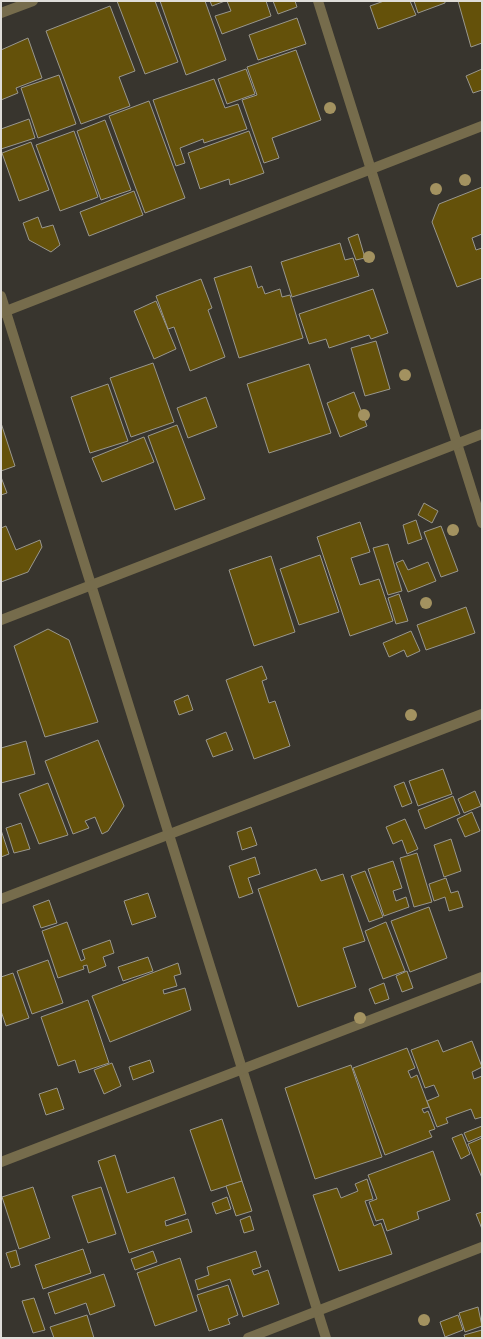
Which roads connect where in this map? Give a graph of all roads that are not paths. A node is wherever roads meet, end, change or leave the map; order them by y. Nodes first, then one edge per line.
1 (33, 1) edge
2 (318, 1) edge
3 (1, 13) edge
4 (482, 126) edge
5 (370, 170) junction
6 (1, 296) edge
7 (3, 312) edge
8 (482, 434) edge
9 (457, 443) junction
10 (482, 523) edge
11 (92, 585) junction
12 (1, 620) edge
13 (482, 714) edge
14 (170, 834) junction
15 (1, 899) edge
16 (482, 977) edge
17 (242, 1069) junction
18 (1, 1162) edge
19 (482, 1247) edge
20 (318, 1311) junction
21 (248, 1338) edge
22 (326, 1338) edge

1 - 3 street
2 - 5 street
4 - 5 street
5 - 7 street
5 - 9 street
6 - 7 street
7 - 11 street
8 - 9 street
9 - 10 street
9 - 11 street
11 - 12 street
11 - 14 street
13 - 14 street
14 - 15 street
14 - 17 street
16 - 17 street
17 - 18 street
17 - 20 street
19 - 20 street
20 - 21 street
20 - 22 street

